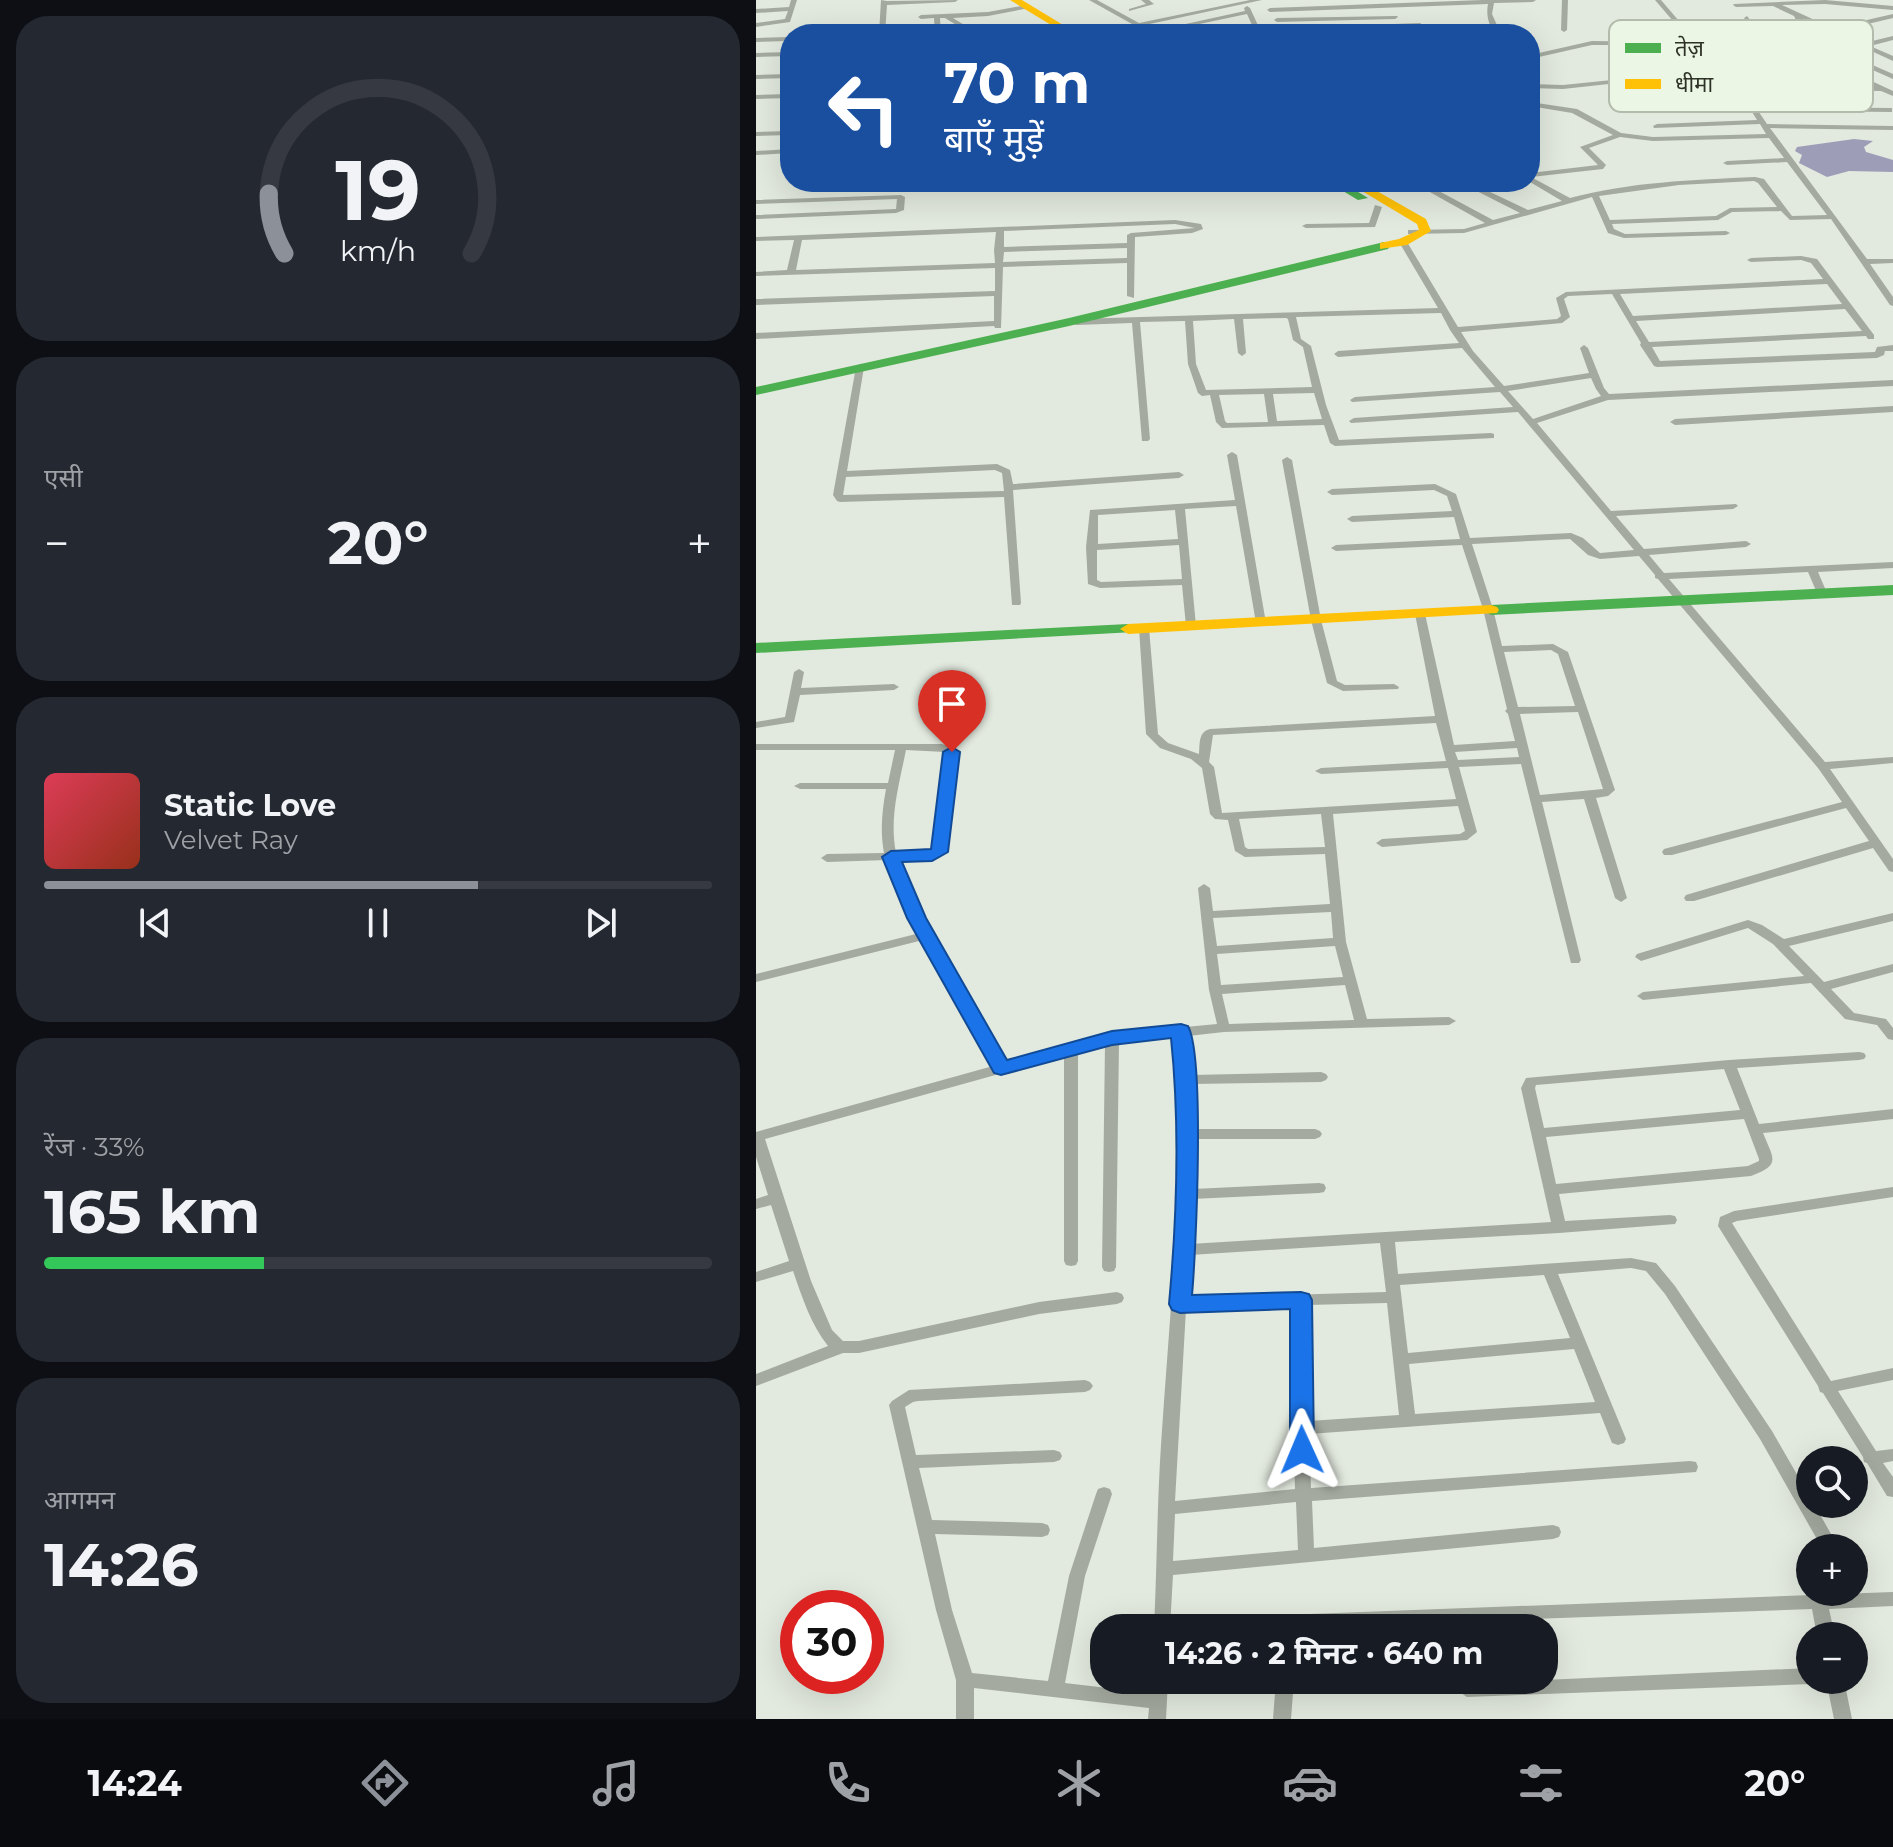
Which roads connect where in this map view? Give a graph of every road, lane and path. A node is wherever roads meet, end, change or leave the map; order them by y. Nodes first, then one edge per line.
1 (794, 0) edge
2 (955, 0) edge
3 (1092, 0) edge
4 (1144, 0) edge
5 (1261, 0) edge
6 (1492, 0) edge
7 (1533, 0) edge
8 (1565, 0) edge
9 (1658, 0) edge
10 (884, 1) edge
11 (1244, 2) edge
12 (1435, 2) edge
13 (1734, 2) edge
14 (1825, 2) edge
15 (1024, 3) edge
16 (1344, 4) edge
17 (1773, 4) junction
18 (1893, 8) edge
19 (792, 9) junction
20 (1131, 10) dead end
21 (1270, 10) junction
22 (756, 11) edge
23 (1249, 12) junction
24 (946, 16) junction
25 (1797, 16) junction
26 (1893, 16) edge
27 (921, 17) dead end
28 (937, 17) junction
29 (1395, 17) dead end
30 (1165, 19) junction
31 (1347, 19) junction
32 (1277, 20) junction
33 (1675, 20) edge
34 (1748, 20) edge
35 (1799, 20) edge
36 (1806, 20) edge
37 (1858, 20) edge
38 (1876, 20) junction
39 (1873, 21) edge
40 (883, 24) edge
41 (937, 24) edge
42 (959, 24) edge
43 (1057, 24) edge
44 (1070, 24) edge
45 (1135, 24) edge
46 (1142, 24) edge
47 (1174, 24) edge
48 (1193, 24) edge
49 (1254, 24) edge
50 (1280, 24) edge
51 (1348, 24) edge
52 (1493, 24) edge
53 (756, 25) edge
54 (1893, 27) edge
55 (1564, 30) dead end
56 (1893, 38) edge
57 (780, 39) edge
58 (756, 40) edge
59 (1873, 43) edge
60 (1609, 44) edge
61 (1873, 51) edge
62 (780, 54) edge
63 (1540, 54) edge
64 (759, 55) edge
65 (1893, 59) edge
66 (1873, 68) edge
67 (756, 76) edge
68 (780, 76) edge
69 (1893, 77) edge
70 (1609, 82) edge
71 (1873, 85) edge
72 (1540, 86) edge
73 (1873, 89) edge
74 (1882, 89) junction
75 (1893, 94) edge
76 (780, 96) edge
77 (756, 97) edge
78 (1540, 106) edge
79 (1873, 110) edge
80 (1889, 110) dead end
81 (1756, 112) edge
82 (1763, 124) junction
83 (1657, 126) dead end
84 (1893, 128) edge
85 (780, 133) edge
86 (756, 134) edge
87 (1619, 135) junction
88 (1771, 136) junction
89 (780, 152) edge
90 (756, 153) edge
91 (1790, 160) junction
92 (1727, 163) dead end
93 (1540, 176) edge
94 (1540, 183) edge
95 (1352, 192) edge
96 (1370, 192) edge
97 (1435, 192) edge
98 (1484, 192) edge
99 (1594, 194) junction
100 (1567, 200) junction
101 (756, 202) edge
102 (1378, 207) junction
103 (1781, 209) junction
104 (1525, 212) junction
105 (858, 213) junction
106 (756, 217) edge
107 (1833, 217) junction
108 (1607, 222) junction
109 (1492, 223) junction
110 (1306, 226) dead end
111 (1000, 229) junction
112 (1726, 233) dead end
113 (854, 235) junction
114 (1413, 236) junction
115 (799, 237) junction
116 (756, 239) edge
117 (1131, 245) junction
118 (998, 250) junction
119 (1131, 260) junction
120 (1751, 260) dead end
121 (1893, 261) edge
122 (1863, 262) junction
123 (998, 265) junction
124 (791, 273) junction
125 (756, 274) edge
126 (1829, 281) junction
127 (1615, 292) junction
128 (997, 293) junction
129 (1131, 296) junction
130 (756, 302) edge
131 (1893, 303) edge
132 (1847, 306) junction
133 (1443, 310) junction
134 (1238, 316) junction
135 (1289, 316) junction
136 (1189, 318) junction
137 (1630, 319) junction
138 (1136, 320) junction
139 (1069, 322) junction
140 (997, 324) junction
141 (1031, 324) junction
142 (1454, 330) junction
143 (1868, 333) junction
144 (756, 336) edge
145 (1464, 345) junction
146 (1644, 345) junction
147 (1584, 348) dead end
148 (1893, 348) edge
149 (1880, 349) junction
150 (1242, 353) dead end
151 (1338, 354) dead end
152 (860, 367) junction
153 (1594, 375) junction
154 (756, 380) edge
155 (1893, 383) edge
156 (1502, 389) junction
157 (1318, 390) junction
158 (756, 391) edge
159 (1268, 392) junction
160 (1214, 395) junction
161 (1607, 397) junction
162 (1355, 400) dead end
163 (1520, 409) junction
164 (1893, 409) edge
165 (1354, 421) dead end
166 (1326, 422) junction
167 (1532, 422) junction
168 (1675, 422) dead end
169 (1273, 425) junction
170 (1491, 436) dead end
171 (1145, 439) dead end
172 (1232, 455) dead end
173 (1287, 460) dead end
174 (843, 474) junction
175 (1179, 475) dead end
176 (1010, 490) junction
177 (1332, 492) dead end
178 (1240, 503) junction
179 (1180, 506) junction
180 (1733, 506) dead end
181 (1457, 514) junction
182 (1607, 514) junction
183 (1352, 519) dead end
184 (1183, 542) junction
185 (1467, 542) junction
186 (1746, 544) dead end
187 (1091, 547) junction
188 (1336, 548) dead end
189 (1638, 551) junction
190 (1893, 565) edge
191 (1812, 569) junction
192 (1659, 576) junction
193 (1186, 582) junction
194 (1893, 590) edge
195 (1822, 593) junction
196 (1681, 601) junction
197 (1016, 603) dead end
198 (1488, 609) junction
199 (1420, 614) junction
200 (1316, 620) junction
201 (1261, 623) junction
202 (1191, 626) junction
203 (1144, 628) junction
204 (756, 648) edge
205 (1497, 649) junction
206 (799, 672) dead end
207 (894, 687) dead end
208 (1394, 687) dead end
209 (796, 692) junction
210 (1580, 709) junction
211 (1511, 711) junction
212 (1441, 719) junction
213 (756, 725) edge
214 (1519, 744) junction
215 (756, 747) edge
216 (901, 747) junction
217 (1449, 749) junction
218 (1524, 760) junction
219 (1893, 760) edge
220 (1204, 761) junction
221 (1454, 764) junction
222 (1822, 766) junction
223 (1321, 771) dead end
224 (800, 786) dead end
225 (893, 786) junction
226 (1589, 795) junction
227 (1536, 799) junction
228 (1464, 802) junction
229 (1849, 804) junction
230 (1327, 812) junction
231 (1233, 818) junction
232 (1382, 843) dead end
233 (1876, 843) junction
234 (1330, 850) junction
235 (1668, 852) dead end
236 (891, 857) junction
237 (827, 858) dead end
238 (1893, 868) edge
239 (1204, 888) dead end
240 (1621, 898) dead end
241 (1690, 898) dead end
242 (1335, 908) junction
243 (1207, 915) junction
244 (1893, 917) edge
245 (926, 935) junction
246 (1340, 942) junction
247 (1779, 943) junction
248 (1211, 950) junction
249 (1641, 957) dead end
250 (1575, 960) dead end
251 (1893, 968) edge
252 (756, 978) edge
253 (1348, 981) junction
254 (1818, 983) junction
255 (1215, 990) junction
256 (1643, 996) dead end
257 (1449, 1021) dead end
258 (1361, 1023) junction
259 (1890, 1027) edge
260 (1224, 1028) junction
261 (1181, 1031) junction
262 (1112, 1038) junction
263 (1071, 1049) junction
264 (1859, 1056) dead end
265 (1729, 1064) junction
266 (1001, 1068) junction
267 (1321, 1077) dead end
268 (1186, 1080) junction
269 (1748, 1114) junction
270 (1893, 1114) edge
271 (1755, 1129) junction
272 (1538, 1133) junction
273 (1185, 1134) junction
274 (1315, 1134) dead end
275 (756, 1137) edge
276 (1319, 1188) dead end
277 (1550, 1190) junction
278 (1185, 1194) junction
279 (1892, 1194) edge
280 (776, 1198) junction
281 (756, 1204) edge
282 (1670, 1220) dead end
283 (1559, 1228) junction
284 (1387, 1239) junction
285 (1185, 1250) junction
286 (1071, 1261) dead end
287 (798, 1264) junction
288 (1109, 1267) dead end
289 (1550, 1271) junction
290 (756, 1277) edge
291 (1392, 1280) junction
292 (1394, 1297) junction
293 (1117, 1298) dead end
294 (1301, 1300) junction
295 (1180, 1304) junction
296 (1579, 1343) junction
297 (843, 1347) junction
298 (1402, 1359) junction
299 (1893, 1374) edge
300 (756, 1380) edge
301 (1085, 1386) dead end
302 (1825, 1388) junction
303 (1605, 1407) junction
304 (1408, 1422) junction
305 (1301, 1428) junction
306 (1618, 1439) dead end
307 (1893, 1455) edge
308 (1054, 1456) dead end
309 (1870, 1458) junction
310 (909, 1462) junction
311 (1690, 1467) dead end
312 (1893, 1491) edge
313 (1104, 1494) dead end
314 (1304, 1495) junction
315 (1167, 1508) junction
316 (926, 1527) junction
317 (1042, 1530) dead end
318 (1553, 1532) dead end
319 (1823, 1534) edge
320 (1306, 1556) junction
321 (1166, 1569) junction
322 (1868, 1598) edge
323 (1893, 1599) edge
324 (1796, 1603) edge
325 (1163, 1614) edge
326 (1558, 1616) edge
327 (1796, 1677) edge
328 (965, 1680) junction
329 (1558, 1686) edge
330 (1055, 1690) junction
331 (1284, 1694) edge
332 (1838, 1694) edge
333 (1157, 1710) edge
334 (965, 1719) edge
335 (1282, 1719) edge
336 (1843, 1719) edge

1 - 19 street
2 - 10 street
3 - 45 street
4 - 20 street
5 - 11 street
5 - 21 street
6 - 7 street
6 - 12 street
6 - 52 street
8 - 55 street
9 - 33 street
10 - 40 street
11 - 23 street
11 - 30 street
12 - 16 street
13 - 17 street
13 - 34 street
14 - 17 street
14 - 18 street
14 - 37 street
15 - 24 street
15 - 43 main road
15 - 44 main road
16 - 21 street
16 - 31 street
17 - 25 street
19 - 22 street
19 - 53 street
21 - 32 street
23 - 48 street
23 - 49 street
24 - 28 street
24 - 42 street
25 - 35 street
25 - 36 street
26 - 38 street
27 - 28 street
28 - 41 street
29 - 31 street
30 - 46 street
30 - 47 street
31 - 32 street
31 - 51 street
32 - 50 street
38 - 39 street
38 - 54 street
56 - 59 street
57 - 58 street
60 - 63 street
61 - 65 street
62 - 64 street
64 - 67 street
66 - 69 street
67 - 68 street
70 - 72 street
71 - 74 street
73 - 74 street
74 - 75 street
76 - 77 street
78 - 87 street
79 - 80 street
81 - 82 street
82 - 83 street
82 - 84 street
82 - 88 street
85 - 86 street
87 - 88 street
87 - 93 street
88 - 91 street
89 - 90 street
91 - 92 street
91 - 107 street
94 - 100 street
95 - 102 main road
96 - 114 main road
97 - 109 street
98 - 104 street
99 - 100 street
99 - 103 street
99 - 108 street
100 - 104 street
101 - 105 street
102 - 110 street
102 - 114 main road
103 - 107 street
103 - 108 street
104 - 109 street
105 - 106 street
105 - 113 street
107 - 122 street
108 - 112 street
109 - 114 street
111 - 113 street
111 - 117 street
111 - 118 street
113 - 115 street
114 - 129 main road
114 - 133 street
114 - 139 main road
115 - 116 street
115 - 124 street
117 - 118 street
117 - 119 street
118 - 123 street
119 - 123 street
119 - 129 street
120 - 126 street
121 - 122 street
122 - 131 street
123 - 124 street
123 - 128 street
124 - 125 street
126 - 127 street
126 - 132 street
127 - 137 street
127 - 142 street
128 - 130 street
128 - 140 street
129 - 141 main road
132 - 137 street
132 - 143 street
133 - 135 street
133 - 142 street
134 - 135 street
134 - 136 street
134 - 150 street
135 - 157 street
136 - 138 street
136 - 160 street
137 - 146 street
138 - 139 street
138 - 171 street
139 - 141 main road
140 - 141 main road
140 - 144 street
140 - 154 main road
141 - 152 main road
142 - 145 street
143 - 146 street
143 - 149 street
145 - 151 street
145 - 156 street
146 - 149 street
147 - 153 street
148 - 149 street
152 - 158 main road
152 - 174 street
153 - 156 street
153 - 161 street
155 - 161 street
156 - 162 street
156 - 163 street
157 - 159 street
157 - 166 street
159 - 160 street
159 - 169 street
160 - 169 street
161 - 167 street
163 - 165 street
163 - 167 street
164 - 168 street
166 - 169 street
166 - 170 street
167 - 182 street
172 - 178 street
173 - 200 street
174 - 176 street
174 - 176 street
175 - 176 street
176 - 197 street
177 - 181 street
178 - 179 street
178 - 201 street
179 - 184 street
179 - 187 street
180 - 182 street
181 - 183 street
181 - 185 street
182 - 189 street
184 - 187 street
184 - 193 street
185 - 188 street
185 - 189 street
185 - 198 street
186 - 189 street
187 - 193 street
189 - 192 street
190 - 191 street
191 - 192 street
191 - 195 street
192 - 196 street
193 - 202 street
194 - 195 main road
195 - 196 main road
196 - 198 main road
196 - 222 street
198 - 199 main road
198 - 205 street
199 - 200 main road
199 - 212 street
200 - 201 main road
200 - 208 street
201 - 202 main road
202 - 203 main road
203 - 204 main road
203 - 220 street
205 - 210 street
205 - 211 street
206 - 209 street
207 - 209 street
209 - 213 street
210 - 211 street
210 - 226 street
211 - 214 street
212 - 217 street
212 - 220 street
214 - 217 street
214 - 218 street
215 - 216 street
216 - 225 street
216 - 236 street
217 - 221 street
218 - 221 street
218 - 227 street
219 - 222 street
220 - 231 street
221 - 223 street
221 - 228 street
222 - 229 street
224 - 225 street
225 - 236 street
226 - 227 street
226 - 240 street
227 - 250 street
228 - 230 street
228 - 232 street
229 - 233 street
229 - 235 street
230 - 231 street
230 - 234 street
231 - 234 street
233 - 238 street
233 - 241 street
234 - 242 street
236 - 237 street
236 - 245 street
239 - 243 street
242 - 243 street
242 - 246 street
243 - 248 street
244 - 247 street
245 - 252 street
245 - 266 street
246 - 248 street
246 - 253 street
247 - 249 street
247 - 254 street
248 - 255 street
251 - 254 street
253 - 255 street
253 - 258 street
254 - 256 street
254 - 259 street
255 - 260 street
257 - 258 street
258 - 260 street
260 - 261 street
261 - 262 street
261 - 268 street
262 - 263 street
262 - 288 street
263 - 266 street
263 - 286 street
264 - 265 street
265 - 269 street
265 - 272 street
266 - 275 street
267 - 268 street
268 - 273 street
269 - 271 street
269 - 272 street
270 - 271 street
271 - 277 street
272 - 277 street
273 - 274 street
273 - 278 street
275 - 280 street
276 - 278 street
277 - 283 street
278 - 285 street
279 - 302 street
280 - 281 street
280 - 287 street
282 - 283 street
283 - 284 street
284 - 285 street
284 - 291 street
285 - 295 street
287 - 290 street
287 - 297 street
289 - 291 street
289 - 296 street
289 - 319 street
291 - 292 street
292 - 294 street
292 - 298 street
293 - 297 street
294 - 295 street
294 - 305 street
295 - 315 street
296 - 298 street
296 - 303 street
297 - 300 street
298 - 304 street
299 - 302 street
301 - 310 street
302 - 309 street
303 - 304 street
303 - 306 street
304 - 305 street
305 - 314 street
307 - 309 street
308 - 310 street
309 - 312 street
310 - 316 street
311 - 314 street
313 - 330 street
314 - 315 street
314 - 320 street
315 - 321 street
316 - 317 street
316 - 328 street
318 - 320 street
320 - 321 street
321 - 325 street
322 - 323 street
324 - 326 street
327 - 329 street
328 - 330 street
328 - 334 street
330 - 333 street
331 - 335 street
332 - 336 street

